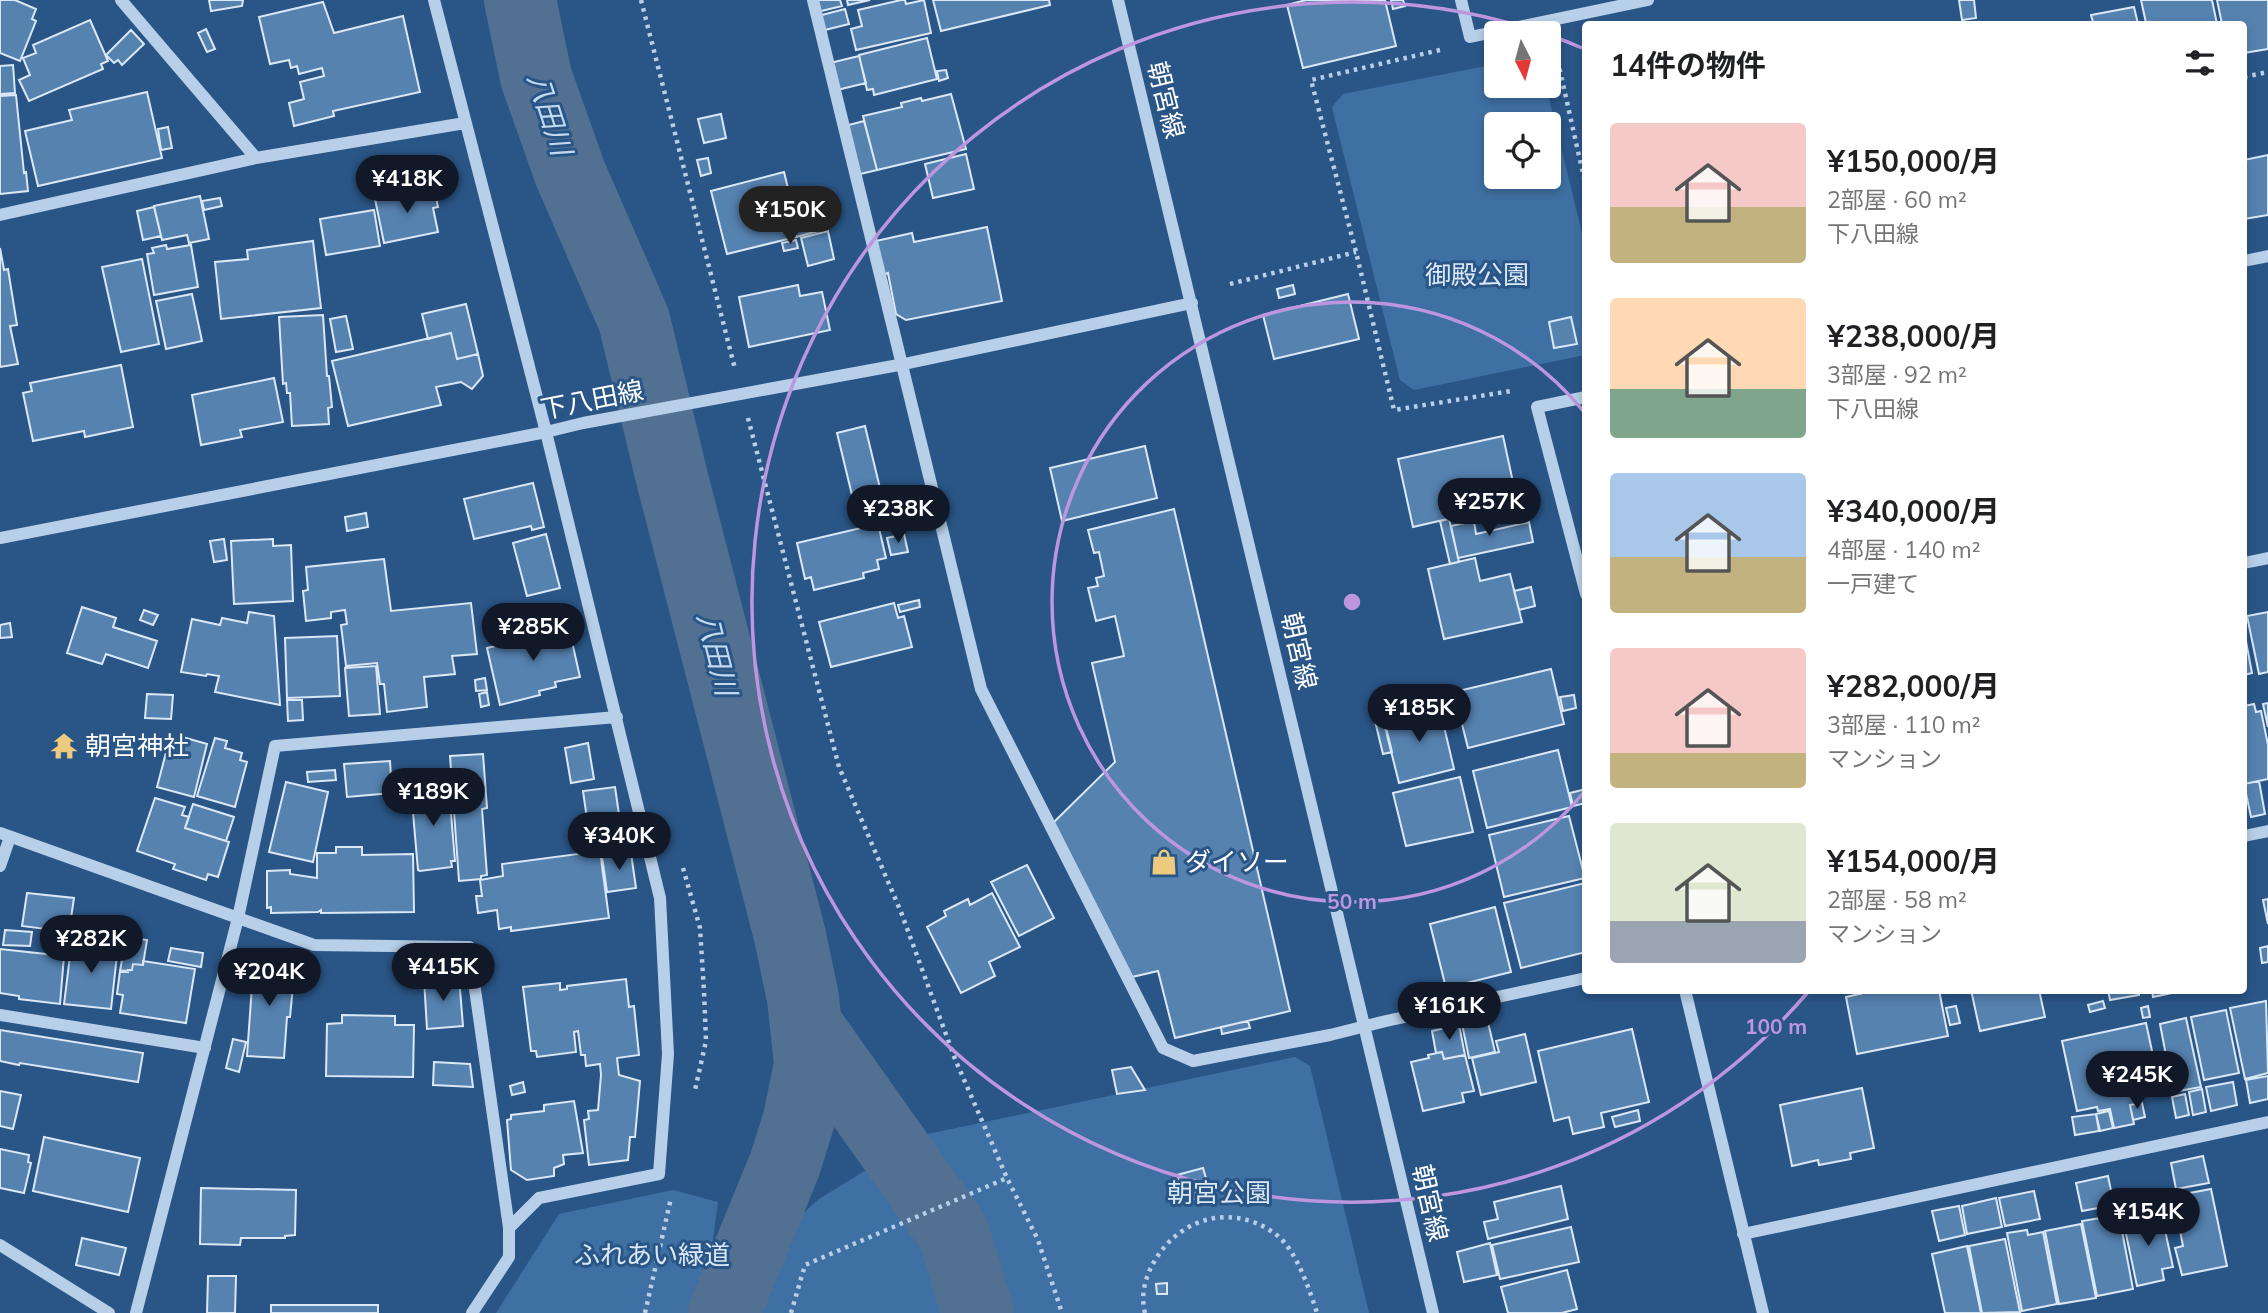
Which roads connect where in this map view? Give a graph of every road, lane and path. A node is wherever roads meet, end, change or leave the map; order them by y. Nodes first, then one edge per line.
1 (121, 0) edge
2 (434, 0) edge
3 (641, 0) edge
4 (813, 0) edge
5 (1118, 0) edge
6 (1461, 0) edge
7 (1648, 0) edge
8 (1440, 50) dead end
9 (2268, 72) edge
10 (2247, 76) edge
11 (1561, 78) edge
12 (466, 123) junction
13 (256, 158) junction
14 (1582, 170) edge
15 (0, 215) edge
16 (1356, 252) junction
17 (2268, 256) edge
18 (2247, 260) edge
19 (1230, 284) dead end
20 (1192, 303) junction
21 (904, 364) junction
22 (1511, 391) dead end
23 (742, 394) junction
24 (1582, 398) edge
25 (546, 432) junction
26 (0, 538) edge
27 (2268, 558) edge
28 (2247, 562) edge
29 (1582, 579) edge
30 (617, 718) junction
31 (2268, 831) edge
32 (5, 835) edge
33 (2247, 835) edge
34 (0, 866) edge
35 (238, 918) junction
36 (1582, 979) edge
37 (1686, 994) edge
38 (0, 1015) edge
39 (1365, 1027) junction
40 (205, 1048) junction
41 (2268, 1122) edge
42 (1007, 1178) junction
43 (509, 1228) junction
44 (1743, 1234) junction
45 (0, 1245) edge
46 (109, 1313) edge
47 (136, 1313) edge
48 (472, 1313) edge
49 (791, 1313) edge
50 (1062, 1313) edge
51 (1145, 1313) edge
52 (1317, 1313) edge
53 (1433, 1313) edge
54 (1763, 1313) edge

1 - 13 street
2 - 12 street
3 - 23 path
4 - 21 street
5 - 20 street, 朝宮線
6 - 7 street
8 - 16 path
9 - 10 path
11 - 14 path
12 - 13 street
12 - 25 street
13 - 15 street
16 - 19 path
16 - 22 path
17 - 18 street
20 - 21 street, 下八田線
20 - 39 street, 朝宮線
21 - 23 street, 下八田線
21 - 39 street
23 - 25 street, 下八田線
23 - 42 path
24 - 29 street
25 - 26 street, 下八田線
25 - 30 street
27 - 28 street
30 - 35 street
30 - 43 street
31 - 33 street
32 - 34 street
32 - 35 street
35 - 40 street
35 - 43 street
36 - 39 street
37 - 44 street
38 - 40 street
39 - 53 street, 朝宮線
40 - 47 street
41 - 44 street
42 - 49 path
42 - 50 path
43 - 48 street
44 - 54 street
45 - 46 street
51 - 52 path

